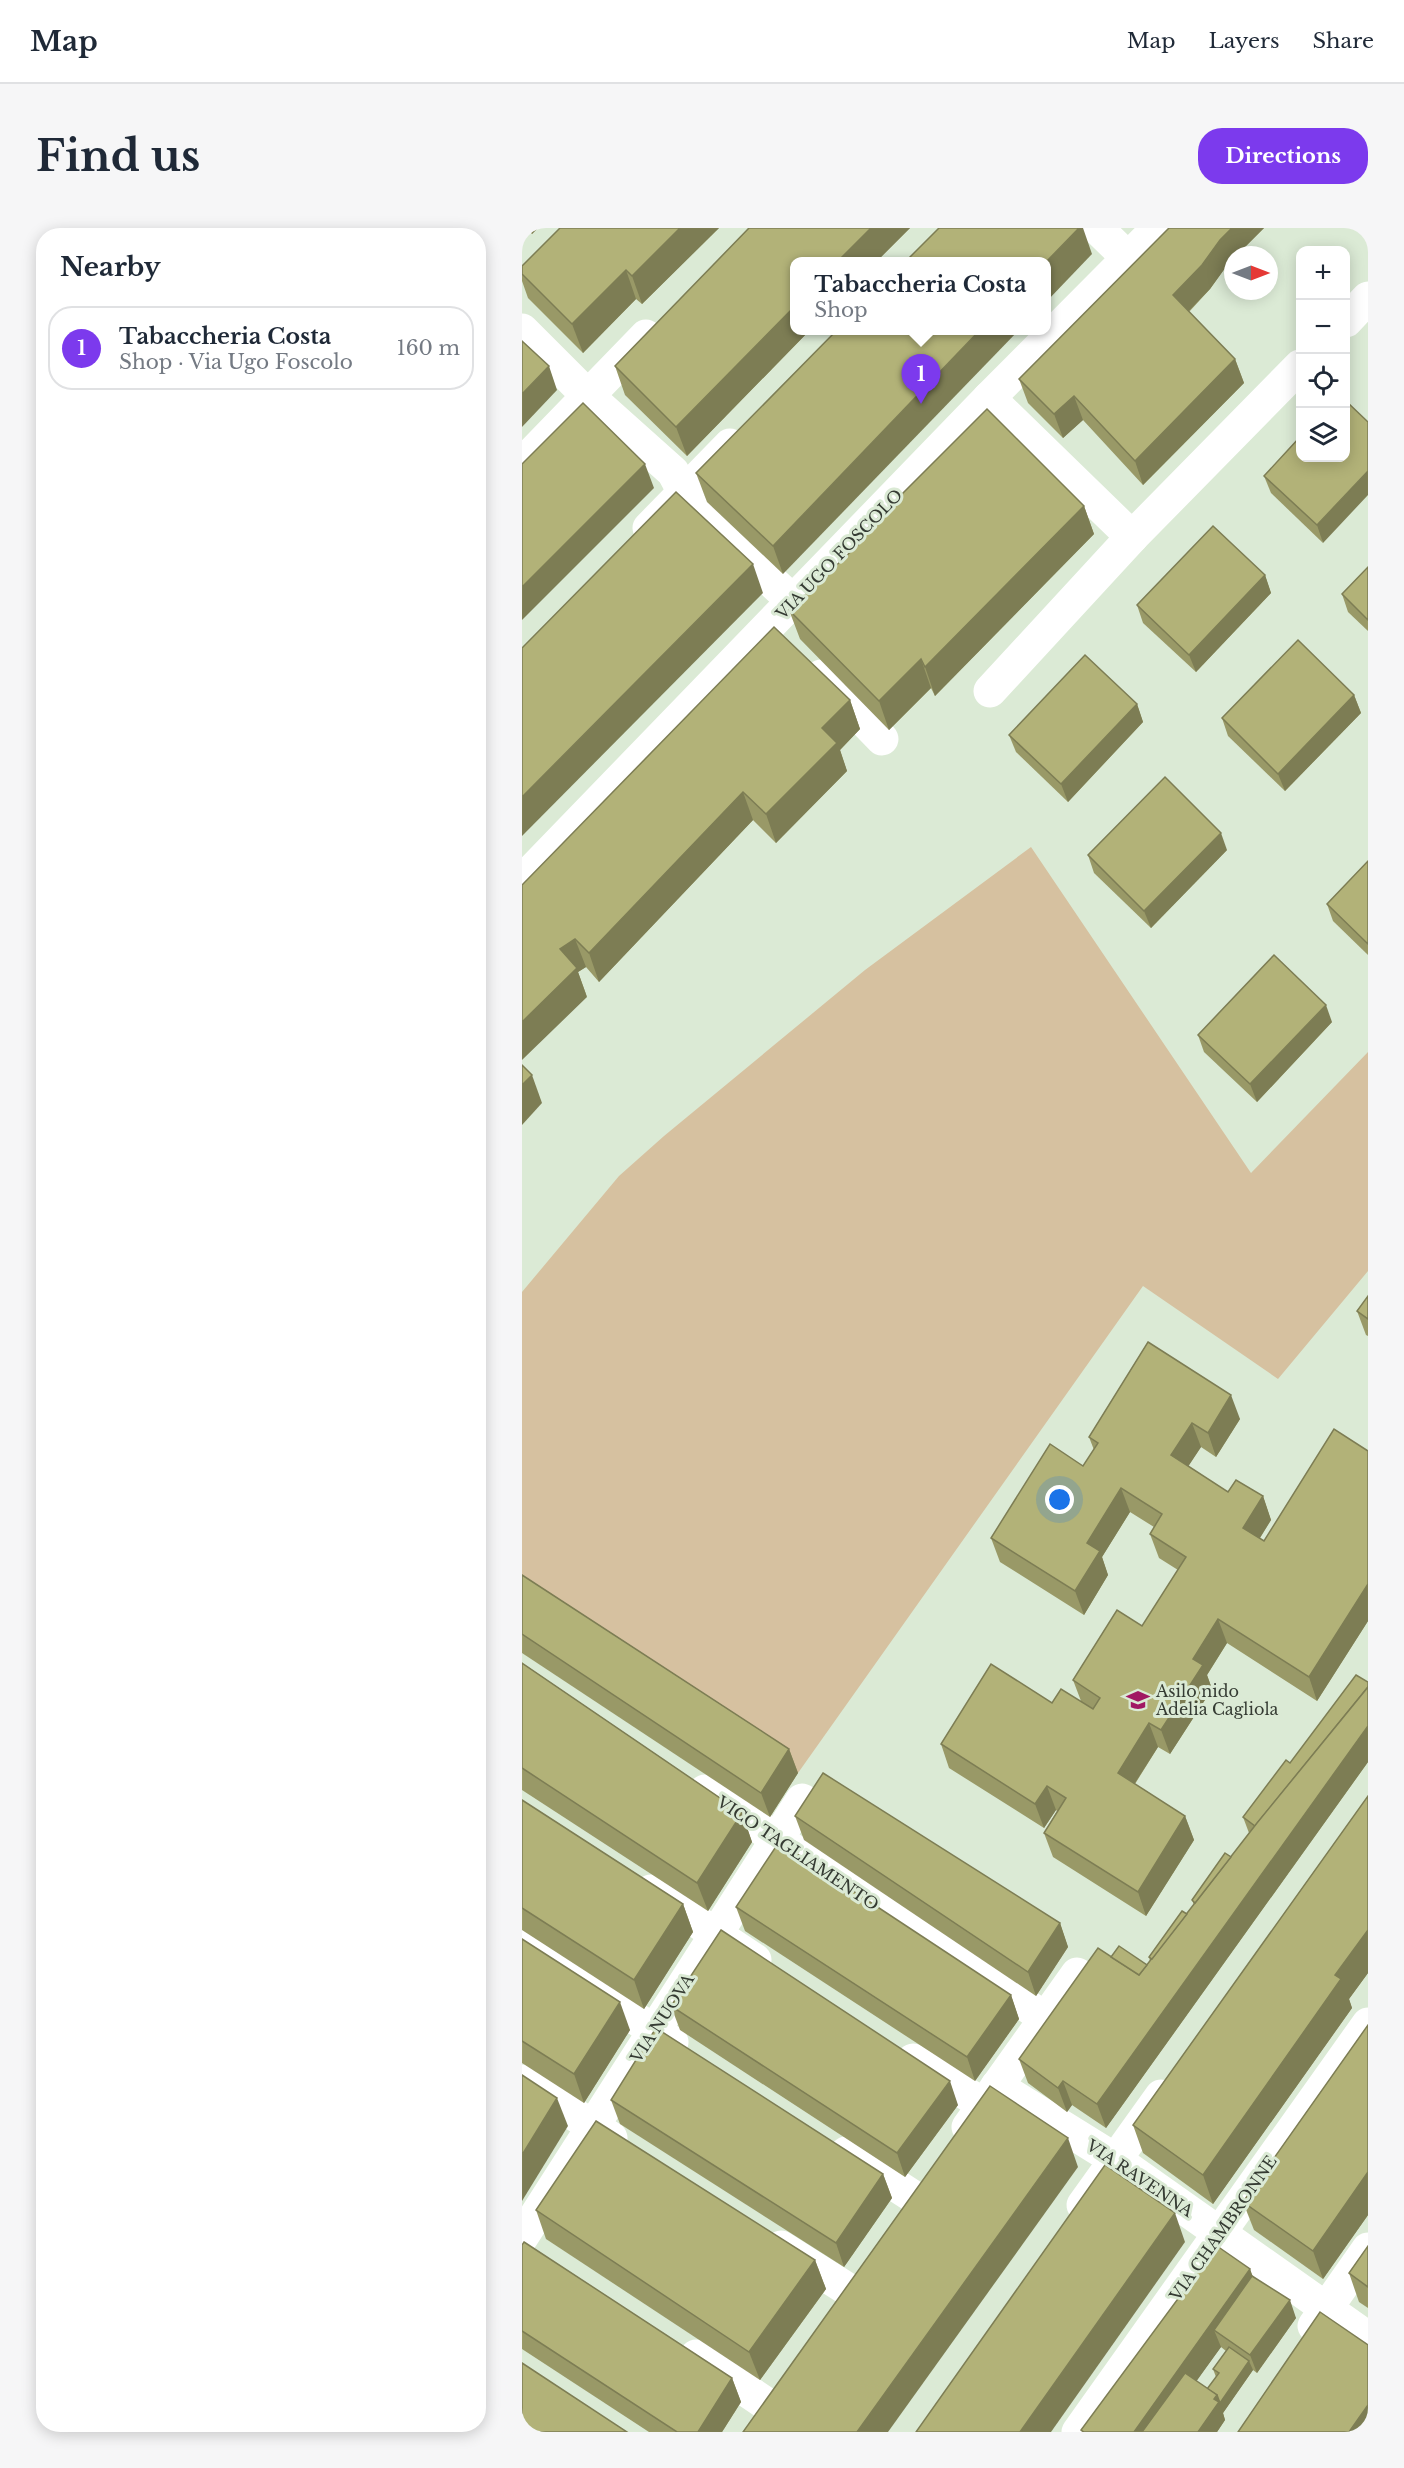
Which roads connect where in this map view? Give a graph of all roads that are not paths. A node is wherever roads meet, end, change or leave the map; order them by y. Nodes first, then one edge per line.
1 (1097, 228) edge
2 (1158, 228) edge
3 (1128, 258) junction
4 (1368, 298) edge
5 (670, 312) edge
6 (1350, 317) edge
7 (522, 330) edge
8 (1296, 370) edge
9 (588, 396) junction
10 (989, 398) junction
11 (751, 424) edge
12 (522, 464) edge
13 (684, 491) junction
14 (1132, 537) junction
15 (627, 550) edge
16 (794, 602) junction
17 (787, 642) junction
18 (990, 691) dead end
19 (882, 738) dead end
20 (522, 881) edge
21 (679, 1773) edge
22 (802, 1800) edge
23 (777, 1839) junction
24 (629, 1876) edge
25 (716, 1935) junction
26 (522, 1945) edge
27 (775, 1973) edge
28 (1077, 1974) edge
29 (1045, 2018) junction
30 (1368, 2024) edge
31 (654, 2030) junction
32 (884, 2042) edge
33 (693, 2055) edge
34 (1177, 2073) edge
35 (522, 2081) edge
36 (990, 2096) junction
37 (593, 2127) junction
38 (820, 2136) edge
39 (633, 2152) edge
40 (1116, 2160) junction
41 (917, 2199) junction
42 (1068, 2226) edge
43 (898, 2227) edge
44 (752, 2228) edge
45 (1220, 2232) junction
46 (529, 2244) edge
47 (1368, 2249) edge
48 (872, 2264) edge
49 (852, 2292) junction
50 (1326, 2309) junction
51 (832, 2321) edge
52 (1368, 2338) edge
53 (671, 2340) edge
54 (1300, 2347) edge
55 (791, 2378) edge
56 (762, 2419) edge
57 (1078, 2432) edge

1 - 3 street
2 - 3 street, VIA UGO FOSCOLO
3 - 10 street, VIA UGO FOSCOLO
4 - 6 street
5 - 9 street
7 - 9 street
8 - 14 street
9 - 12 street
9 - 13 street
10 - 14 street
10 - 16 street, VIA UGO FOSCOLO
11 - 13 street
13 - 15 street
13 - 16 street
14 - 18 street
16 - 17 street, VIA UGO FOSCOLO
17 - 19 street
17 - 20 street, VIA UGO FOSCOLO
21 - 23 street, VICO TAGLIAMENTO
22 - 23 street, VIA NUOVA
23 - 25 street, VIA NUOVA
23 - 29 street, VICO TAGLIAMENTO
24 - 25 street
25 - 27 street
25 - 31 street, VIA NUOVA
26 - 31 street
28 - 29 street
29 - 36 street
30 - 45 street, VIA CHAMBRONNE
31 - 33 street
31 - 37 street, VIA NUOVA
32 - 36 street, VIA RAVENNA
34 - 40 street
35 - 37 street
36 - 40 street, VIA RAVENNA
36 - 41 street
37 - 39 street
37 - 46 street, VIA NUOVA
38 - 41 street
40 - 42 street
40 - 45 street, VIA RAVENNA
41 - 43 street
44 - 49 street
45 - 50 street, VIA RAVENNA
45 - 57 street, VIA CHAMBRONNE
47 - 50 street
48 - 49 street
49 - 51 street
50 - 52 street, VIA RAVENNA
50 - 54 street
53 - 56 street
55 - 56 street

